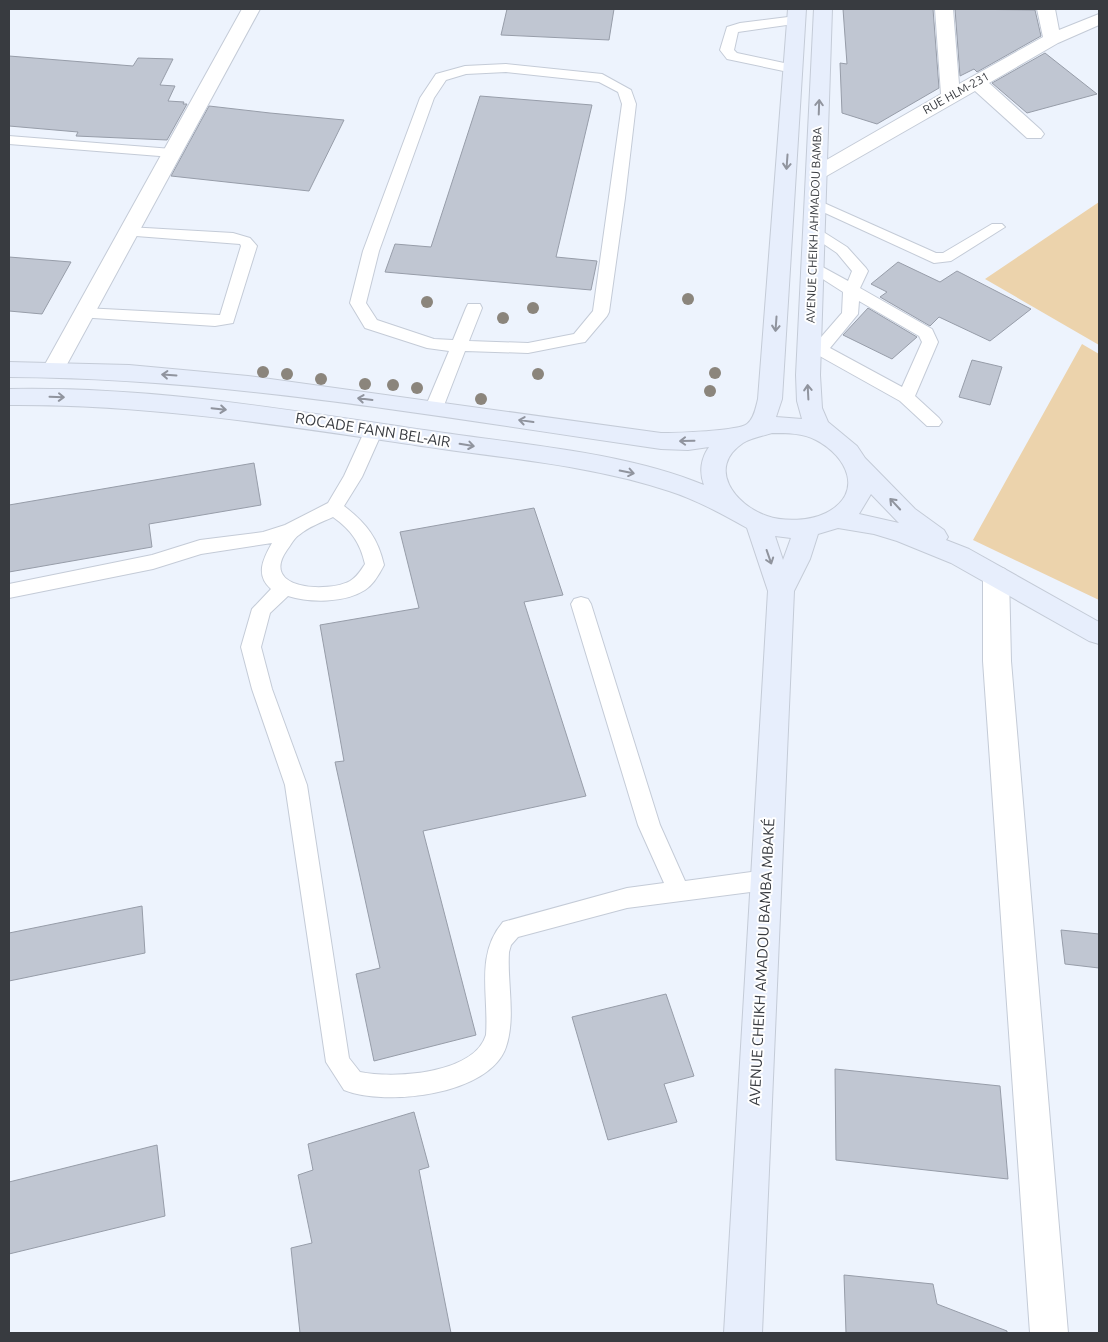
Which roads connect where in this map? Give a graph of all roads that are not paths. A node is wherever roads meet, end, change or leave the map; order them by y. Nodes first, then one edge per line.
1 (251, 9) edge
2 (823, 9) edge
3 (944, 9) edge
4 (1046, 9) edge
5 (797, 15) edge
6 (1099, 19) edge
7 (1052, 39) junction
8 (793, 69) junction
9 (977, 82) junction
10 (950, 96) junction
11 (1034, 134) dead end
12 (9, 140) edge
13 (172, 153) junction
14 (816, 174) junction
15 (815, 203) junction
16 (997, 227) dead end
17 (814, 231) junction
18 (128, 232) junction
19 (812, 267) junction
20 (850, 291) junction
21 (474, 308) dead end
22 (84, 313) junction
23 (459, 346) junction
24 (814, 349) junction
25 (54, 368) junction
26 (9, 369) edge
27 (9, 396) edge
28 (906, 397) junction
29 (434, 408) junction
30 (933, 422) dead end
31 (374, 430) junction
32 (746, 431) junction
33 (826, 435) junction
34 (857, 464) junction
35 (730, 507) junction
36 (334, 508) junction
37 (837, 519) junction
38 (758, 523) junction
39 (807, 528) junction
40 (292, 530) junction
41 (960, 556) junction
42 (996, 576) junction
43 (283, 589) junction
44 (9, 591) edge
45 (781, 591) junction
46 (582, 604) dead end
47 (1099, 634) edge
48 (766, 880) junction
49 (679, 891) junction
50 (743, 1333) edge
51 (1049, 1333) edge

1 - 13 street
14 -> 2 street, AVENUE CHEIKH AHMADOU BAMBA
3 - 10 street
4 - 7 street
5 - 8 street, AVENUE CHEIKH AHMADOU BAMBA
5 - 8 lane
6 - 7 street, RUE HLM-231
7 - 9 street, RUE HLM-231
8 -> 32 street, AVENUE CHEIKH AHMADOU BAMBA
9 - 10 street, RUE HLM-231
9 - 11 street
10 - 14 street, RUE HLM-231
12 - 13 lane
13 - 18 street
14 - 15 street, AVENUE CHEIKH AHMADOU BAMBA
15 - 16 lane
15 - 17 street, AVENUE CHEIKH AHMADOU BAMBA
17 - 19 street, AVENUE CHEIKH AHMADOU BAMBA
17 - 20 lane
18 - 22 street
18 - 22 lane
19 - 20 lane
19 - 24 street, AVENUE CHEIKH AHMADOU BAMBA
20 - 24 lane
20 - 28 lane
21 - 23 lane
22 - 25 street
23 - 23 lane
23 - 29 lane
24 - 28 lane
33 -> 24 street, AVENUE CHEIKH AHMADOU BAMBA
25 - 26 street, ROCADE FANN BEL-AIR
29 -> 25 street, ROCADE FANN BEL-AIR
27 -> 31 street, ROCADE FANN BEL-AIR
28 - 30 lane
32 -> 29 street, ROCADE FANN BEL-AIR
31 -> 35 street, ROCADE FANN BEL-AIR
31 - 36 lane
32 - 33 street
32 - 35 street
33 - 34 street
34 - 37 street
41 -> 34 street
35 - 38 street
36 - 40 lane
36 - 43 lane
37 - 39 street
37 - 41 street
38 - 39 street
38 -> 45 street, AVENUE CHEIKH AMADOU BAMBA MBAKÉ
39 - 45 street, AVENUE CHEIKH AMADOU BAMBA MBAKÉ
40 - 43 lane
40 - 44 lane
41 - 42 street
42 - 47 street
42 - 51 street
43 - 49 lane
45 - 48 street, AVENUE CHEIKH AMADOU BAMBA MBAKÉ
46 - 49 lane
48 - 49 lane
48 - 50 street, AVENUE CHEIKH AMADOU BAMBA MBAKÉ

